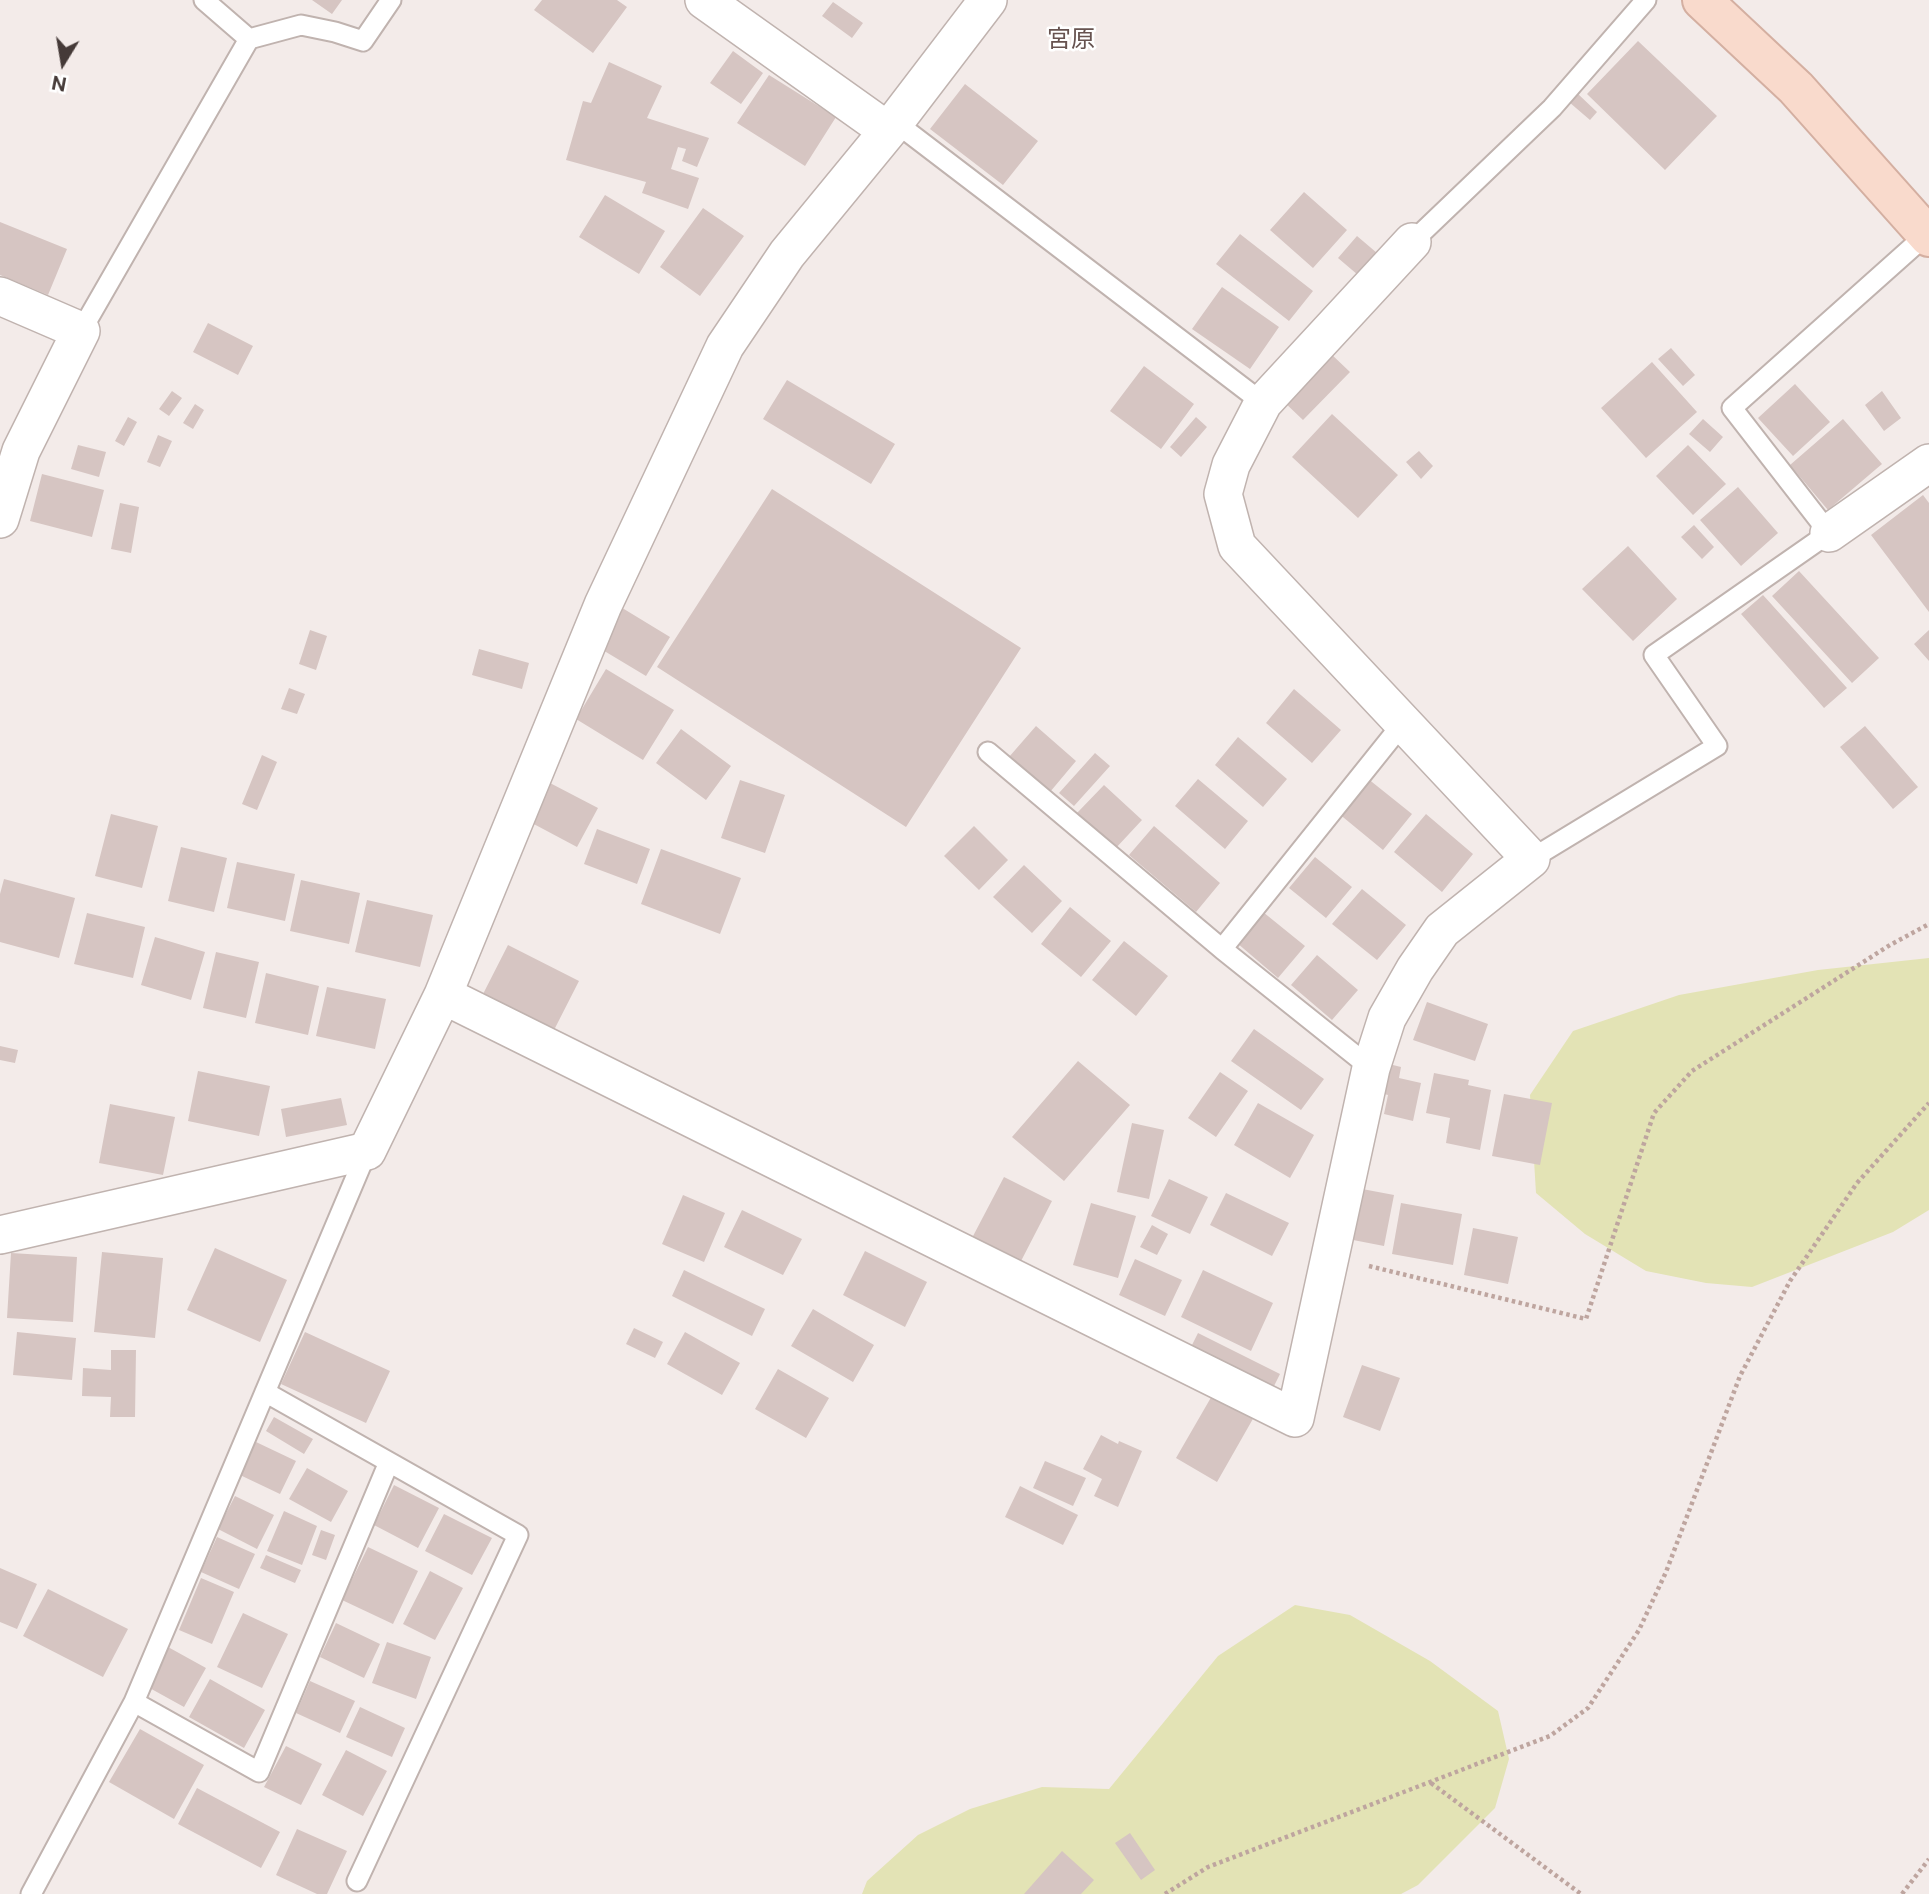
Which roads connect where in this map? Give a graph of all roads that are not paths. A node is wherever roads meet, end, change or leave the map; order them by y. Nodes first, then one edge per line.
1 (204, 0) edge
2 (391, 0) edge
3 (704, 0) edge
4 (988, 0) edge
5 (1646, 0) edge
6 (1702, 0) edge
7 (249, 39) junction
8 (892, 127) junction
9 (1928, 235) edge
10 (1412, 242) joint
11 (0, 296) edge
12 (81, 331) junction
13 (1263, 403) junction
14 (1929, 463) edge
15 (0, 519) edge
16 (1829, 533) junction
17 (1403, 723) junction
18 (988, 752) dead end
19 (1531, 859) junction
20 (1222, 949) junction
21 (443, 995) junction
22 (1371, 1068) junction
23 (367, 1151) junction
24 (0, 1235) edge
25 (265, 1392) junction
26 (389, 1462) junction
27 (134, 1702) junction
28 (356, 1881) dead end
29 (31, 1894) edge

1 - 7 lane
2 - 7 lane
3 - 8 street
4 - 8 street
5 - 10 lane
6 - 9 street
7 - 12 lane
8 - 13 lane
8 - 21 street
9 - 16 lane
10 - 13 street
11 - 12 street
12 - 15 street
13 - 17 street
14 - 16 street
16 - 19 lane
17 - 19 street
17 - 20 lane
18 - 20 lane
19 - 22 street
20 - 22 lane
21 - 22 street
21 - 23 street
23 - 24 street
23 - 25 lane
25 - 26 lane
25 - 27 lane
26 - 27 lane
26 - 28 lane
27 - 29 lane

